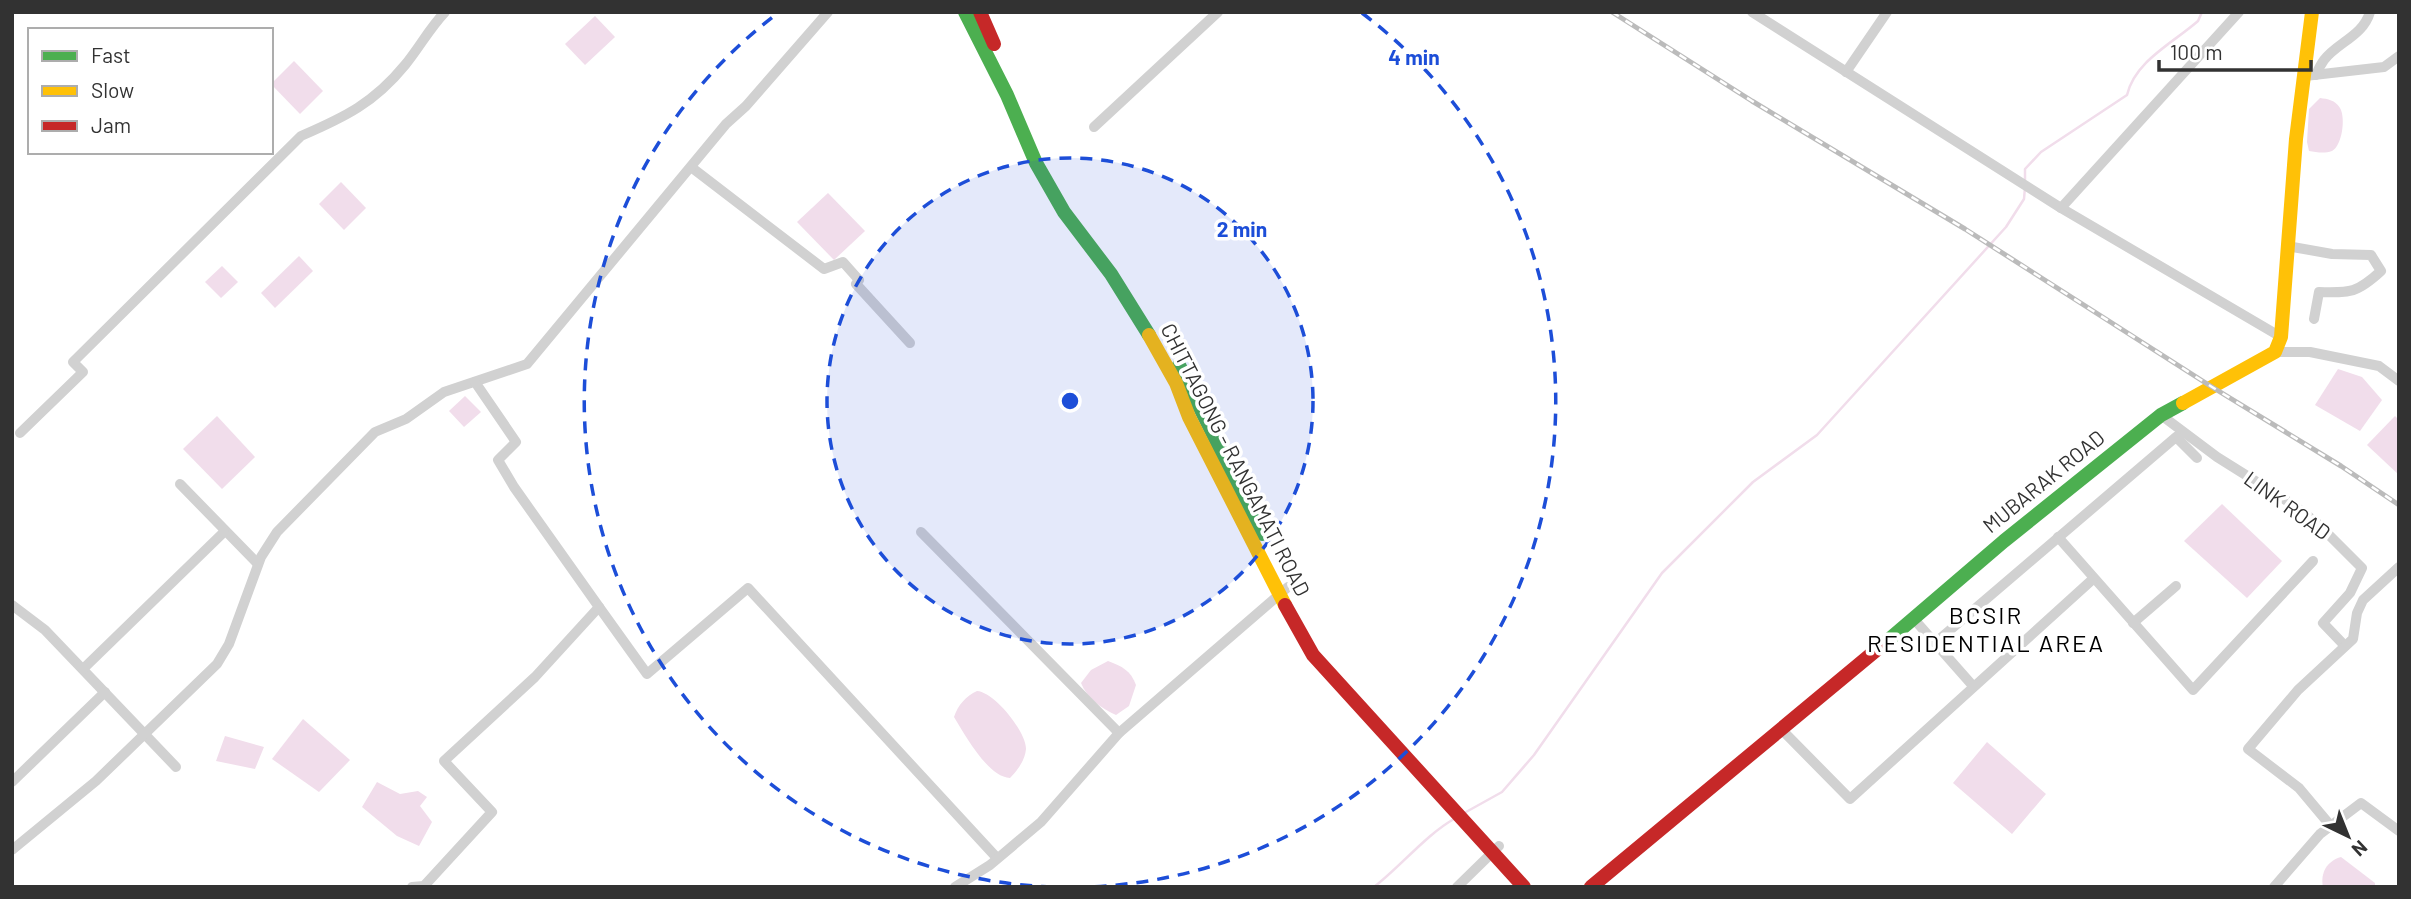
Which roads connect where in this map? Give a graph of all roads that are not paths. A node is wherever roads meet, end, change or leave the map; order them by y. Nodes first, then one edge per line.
1 (444, 12) edge
2 (828, 12) edge
3 (965, 12) edge
4 (980, 12) edge
5 (1218, 12) edge
6 (1752, 12) edge
7 (1887, 12) edge
8 (2239, 12) edge
9 (2312, 12) edge
10 (2370, 12) edge
11 (2399, 57) edge
12 (1846, 72) junction
13 (2310, 75) junction
14 (1094, 127) dead end
15 (691, 167) junction
16 (2061, 208) junction
17 (2287, 247) junction
18 (2314, 319) dead end
19 (2281, 337) junction
20 (910, 343) dead end
21 (2275, 352) junction
22 (2399, 381) edge
23 (475, 382) junction
24 (2161, 415) junction
25 (20, 433) dead end
26 (2197, 458) dead end
27 (180, 484) dead end
28 (224, 532) junction
29 (921, 532) dead end
30 (2058, 537) junction
31 (2313, 561) dead end
32 (258, 564) junction
33 (2399, 567) edge
34 (2093, 579) junction
35 (2176, 586) dead end
36 (1284, 591) junction
37 (12, 605) edge
38 (599, 607) junction
39 (1913, 618) junction
40 (2133, 623) junction
41 (1936, 642) junction
42 (2345, 646) junction
43 (83, 669) junction
44 (1973, 686) junction
45 (105, 692) junction
46 (1782, 730) junction
47 (1119, 733) junction
48 (145, 734) junction
49 (176, 767) dead end
50 (12, 782) edge
51 (2330, 825) junction
52 (2399, 831) edge
53 (1496, 848) junction
54 (12, 850) edge
55 (997, 858) junction
56 (412, 887) edge
57 (955, 887) edge
58 (1457, 887) edge
59 (1524, 887) edge
60 (1537, 887) edge
61 (1591, 887) edge
62 (2274, 887) edge

1 - 25 street
2 - 15 street
3 - 36 main road, CHITTAGONG - RANGAMATI ROAD
4 - 36 main road, CHITTAGONG - RANGAMATI ROAD
5 - 14 street
6 - 12 street
7 - 12 street
8 - 16 street
9 - 13 main road
10 - 13 street
11 - 13 street
12 - 16 street
13 - 17 main road
15 - 20 street
15 - 23 street
16 - 19 street
17 - 18 street
17 - 19 main road
19 - 21 main road
21 - 22 street
21 - 24 main road, MUBARAK ROAD
23 - 32 street
23 - 38 street
24 - 39 main road, MUBARAK ROAD
24 - 42 street, LINK ROAD
26 - 30 street
27 - 28 street
28 - 32 street
28 - 43 street
29 - 47 street
30 - 34 street
30 - 41 street
31 - 40 street
32 - 48 street
33 - 42 street
34 - 40 street
34 - 44 street
35 - 40 street
36 - 47 street
36 - 53 main road, CHITTAGONG - RANGAMATI ROAD
37 - 43 street
38 - 55 street
38 - 56 street
39 - 41 street
39 - 46 main road, MUBARAK ROAD
41 - 44 street
42 - 51 street
43 - 45 street
44 - 46 street
45 - 48 street
45 - 50 street
46 - 61 main road, MUBARAK ROAD
47 - 55 street
48 - 49 street
48 - 54 street
51 - 52 street
51 - 62 street
53 - 58 street
53 - 59 main road, CHITTAGONG - RANGAMATI ROAD
53 - 60 main road, CHITTAGONG - RANGAMATI ROAD
55 - 57 street

